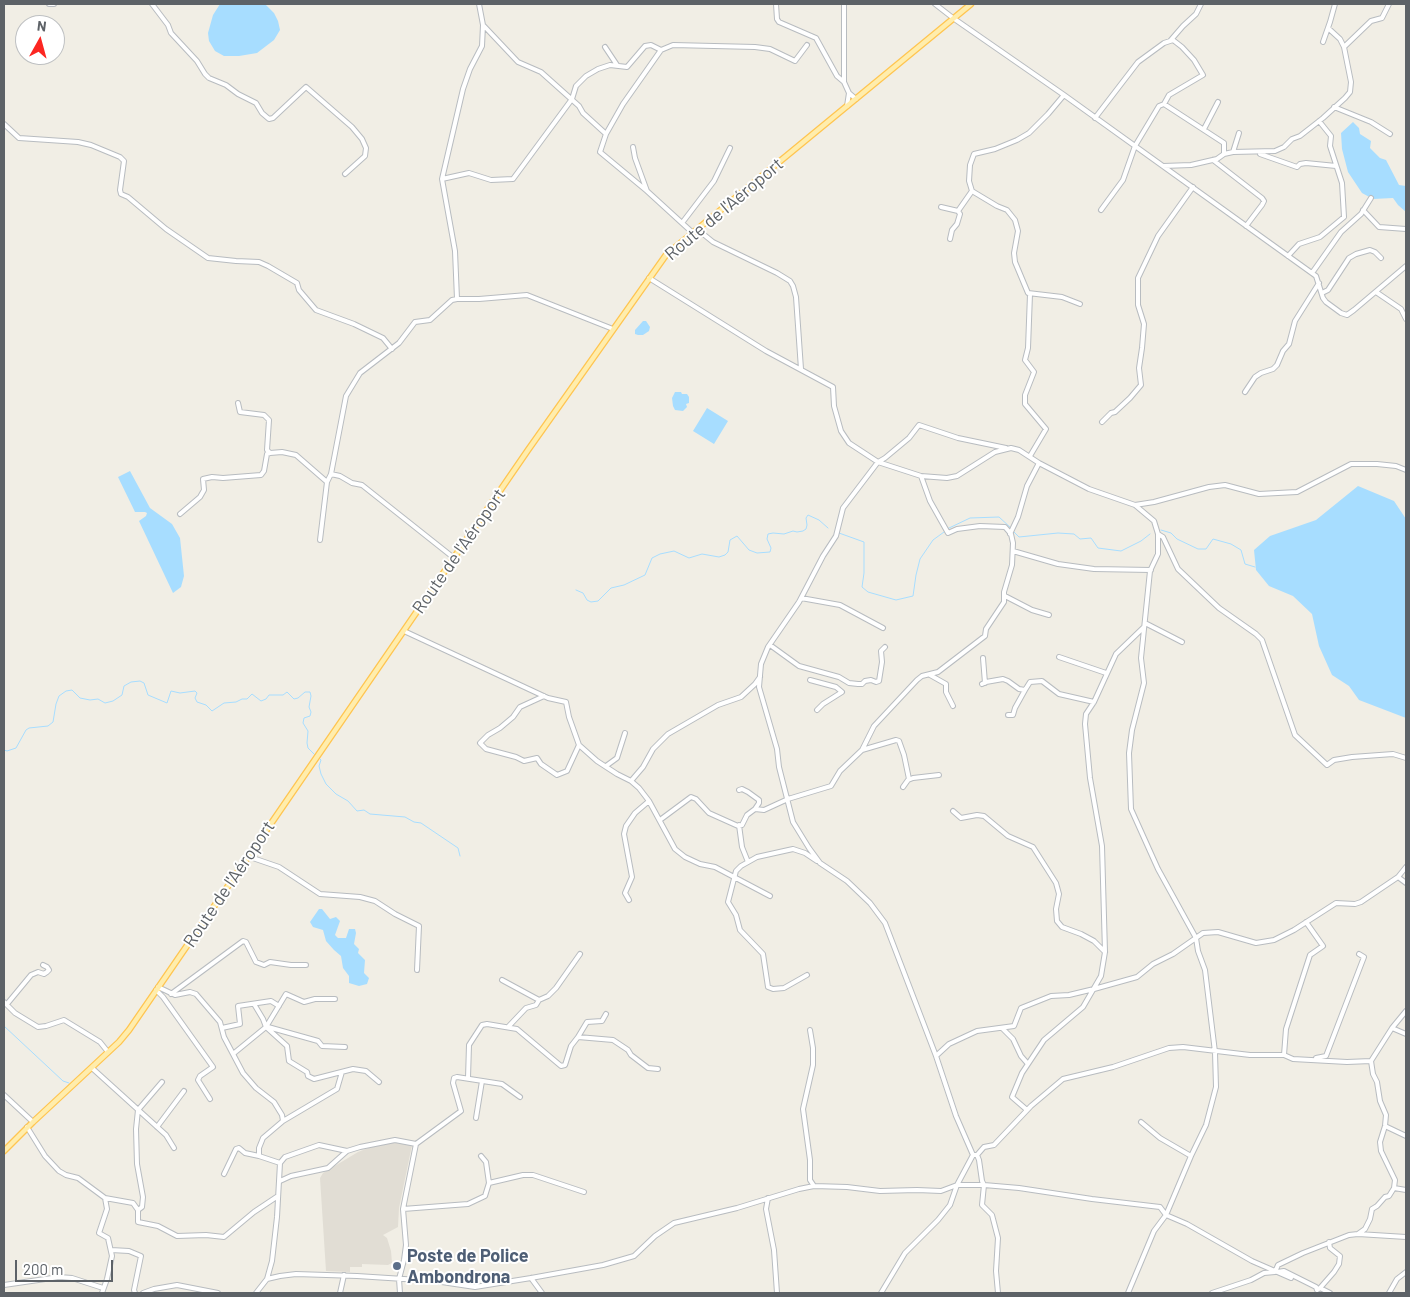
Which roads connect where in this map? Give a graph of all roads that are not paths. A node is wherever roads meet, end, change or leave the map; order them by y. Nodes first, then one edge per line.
1 (50, 4) edge
2 (54, 4) edge
3 (152, 4) edge
4 (479, 4) edge
5 (776, 4) edge
6 (844, 4) edge
7 (935, 4) edge
8 (971, 4) edge
9 (1201, 4) edge
10 (1335, 4) edge
11 (1389, 4) edge
12 (953, 18) junction
13 (484, 25) junction
14 (1328, 28) junction
15 (1170, 41) junction
16 (1323, 42) dead end
17 (806, 45) dead end
18 (604, 47) dead end
19 (1344, 47) junction
20 (661, 50) junction
21 (617, 66) junction
22 (844, 82) junction
23 (849, 92) junction
24 (1064, 95) junction
25 (572, 99) junction
26 (856, 99) junction
27 (1218, 102) dead end
28 (1164, 104) junction
29 (847, 106) junction
30 (1334, 107) junction
31 (1095, 118) junction
32 (1319, 121) junction
33 (4, 124) edge
34 (1204, 129) junction
35 (1239, 132) dead end
36 (606, 134) junction
37 (1390, 134) dead end
38 (1135, 146) junction
39 (633, 147) dead end
40 (730, 148) dead end
41 (1233, 152) junction
42 (1256, 152) junction
43 (1224, 154) junction
44 (1212, 160) junction
45 (1163, 166) junction
46 (1336, 166) junction
47 (345, 174) dead end
48 (442, 179) junction
49 (1193, 187) junction
50 (647, 191) junction
51 (972, 191) junction
52 (1371, 198) dead end
53 (941, 207) dead end
54 (1101, 210) dead end
55 (1363, 210) junction
56 (958, 211) junction
57 (682, 223) junction
58 (1246, 226) junction
59 (1406, 229) edge
60 (695, 231) junction
61 (950, 239) dead end
62 (1288, 256) junction
63 (1381, 258) dead end
64 (1406, 266) edge
65 (1312, 273) junction
66 (650, 278) junction
67 (1319, 282) junction
68 (1376, 292) junction
69 (1322, 293) junction
70 (1030, 294) junction
71 (457, 299) junction
72 (1080, 304) dead end
73 (1406, 319) edge
74 (613, 329) junction
75 (392, 349) junction
76 (801, 369) junction
77 (1245, 392) dead end
78 (238, 404) dead end
79 (1102, 422) dead end
80 (1006, 448) junction
81 (270, 453) junction
82 (1030, 456) junction
83 (878, 462) junction
84 (1039, 463) junction
85 (1406, 470) edge
86 (331, 474) junction
87 (922, 476) junction
88 (327, 482) junction
89 (1135, 505) junction
90 (180, 514) dead end
91 (1010, 534) junction
92 (1158, 534) junction
93 (320, 540) dead end
94 (1013, 551) junction
95 (453, 557) junction
96 (1151, 570) junction
97 (1005, 596) junction
98 (801, 598) junction
99 (1049, 615) dead end
100 (1144, 625) junction
101 (883, 628) dead end
102 (404, 631) junction
103 (1182, 642) dead end
104 (770, 645) junction
105 (884, 647) dead end
106 (1059, 657) dead end
107 (983, 658) dead end
108 (1106, 672) junction
109 (930, 675) junction
110 (760, 677) junction
111 (810, 680) dead end
112 (843, 681) junction
113 (836, 687) junction
114 (1025, 690) junction
115 (546, 697) junction
116 (1094, 702) junction
117 (953, 706) dead end
118 (817, 710) dead end
119 (1008, 715) dead end
120 (625, 733) dead end
121 (579, 745) junction
122 (862, 750) junction
123 (1406, 758) edge
124 (606, 766) junction
125 (939, 775) dead end
126 (909, 779) junction
127 (631, 781) junction
128 (903, 786) dead end
129 (739, 790) dead end
130 (788, 799) junction
131 (648, 801) junction
132 (755, 809) junction
133 (953, 811) dead end
134 (660, 820) junction
135 (739, 825) junction
136 (248, 856) junction
137 (748, 862) junction
138 (820, 863) junction
139 (1406, 867) edge
140 (734, 876) junction
141 (1398, 877) junction
142 (1406, 883) edge
143 (770, 896) dead end
144 (629, 900) dead end
145 (1306, 922) junction
146 (1196, 938) junction
147 (1105, 952) junction
148 (580, 954) dead end
149 (1359, 954) dead end
150 (43, 965) dead end
151 (306, 965) dead end
152 (417, 970) dead end
153 (807, 975) dead end
154 (502, 980) dead end
155 (157, 989) junction
156 (1094, 989) junction
157 (171, 994) junction
158 (335, 999) dead end
159 (539, 1000) junction
160 (5, 1003) edge
161 (254, 1004) junction
162 (279, 1006) junction
163 (1406, 1011) edge
164 (606, 1014) dead end
165 (508, 1026) junction
166 (266, 1027) junction
167 (222, 1028) junction
168 (1002, 1028) junction
169 (1392, 1028) junction
170 (810, 1030) dead end
171 (1406, 1034) edge
172 (578, 1037) junction
173 (344, 1047) dead end
174 (108, 1052) junction
175 (1215, 1052) junction
176 (233, 1054) junction
177 (936, 1056) junction
178 (1284, 1056) junction
179 (1312, 1059) junction
180 (1371, 1061) junction
181 (1028, 1064) junction
182 (92, 1068) junction
183 (658, 1069) dead end
184 (342, 1072) junction
185 (468, 1078) junction
186 (482, 1081) junction
187 (162, 1082) dead end
188 (379, 1082) dead end
189 (184, 1090) dead end
190 (4, 1095) edge
191 (520, 1097) dead end
192 (210, 1099) dead end
193 (138, 1110) junction
194 (1027, 1110) junction
195 (476, 1118) dead end
196 (283, 1121) junction
197 (33, 1122) junction
198 (1141, 1122) dead end
199 (1385, 1126) junction
200 (28, 1127) junction
201 (156, 1127) junction
202 (1406, 1136) edge
203 (416, 1144) junction
204 (174, 1148) dead end
205 (4, 1151) edge
206 (347, 1151) junction
207 (975, 1155) junction
208 (259, 1156) junction
209 (481, 1156) dead end
210 (1191, 1156) junction
211 (280, 1163) junction
212 (224, 1174) dead end
213 (280, 1181) junction
214 (489, 1183) junction
215 (957, 1185) junction
216 (984, 1185) junction
217 (814, 1186) junction
218 (1394, 1188) junction
219 (1406, 1190) edge
220 (584, 1192) dead end
221 (278, 1196) junction
222 (105, 1198) junction
223 (768, 1198) junction
224 (404, 1209) junction
225 (138, 1210) junction
226 (1166, 1215) junction
227 (1358, 1234) junction
228 (1406, 1237) edge
229 (1329, 1242) junction
230 (111, 1250) junction
231 (1275, 1272) junction
232 (1406, 1272) edge
233 (344, 1276) junction
234 (531, 1278) junction
235 (1291, 1278) dead end
236 (267, 1279) junction
237 (399, 1279) junction
238 (4, 1285) edge
239 (102, 1291) edge
240 (1318, 1291) edge
241 (204, 1292) edge
242 (135, 1293) edge
243 (143, 1293) edge
244 (218, 1293) edge
245 (256, 1293) edge
246 (340, 1293) edge
247 (400, 1293) edge
248 (542, 1293) edge
249 (777, 1293) edge
250 (881, 1293) edge
251 (998, 1293) edge
252 (1128, 1293) edge
253 (1212, 1293) edge
254 (1330, 1293) edge
255 (1389, 1293) edge

1 - 2 street
3 - 47 street
4 - 13 street
5 - 22 street
6 - 22 street
7 - 12 street
8 - 12 main road, Route de l'Aéroport
9 - 15 street
10 - 14 street
11 - 19 street
12 - 24 street
12 - 26 main road, Route de l'Aéroport
13 - 25 street
13 - 48 street
14 - 16 street
14 - 19 street
15 - 28 street
15 - 31 street
17 - 20 street
18 - 21 street
19 - 30 street
20 - 21 street
20 - 36 street
21 - 25 street
22 - 23 street
23 - 26 street
23 - 29 street
24 - 31 street
24 - 51 street
25 - 36 street
25 - 48 street
26 - 29 main road, Route de l'Aéroport
27 - 34 street
28 - 34 street
28 - 38 street
29 - 60 main road, Route de l'Aéroport
30 - 32 street
30 - 37 street
31 - 38 street
32 - 42 street
32 - 46 street
33 - 75 street
34 - 43 street
35 - 41 street
36 - 50 street
38 - 45 street
38 - 54 street
39 - 50 street
40 - 57 street
41 - 42 street
41 - 43 street
42 - 46 street
43 - 44 street
44 - 45 street
44 - 58 street
45 - 49 street
46 - 62 street
48 - 71 street
49 - 58 street
49 - 79 street
50 - 57 street
51 - 56 street
51 - 70 street
52 - 55 street
53 - 56 street
55 - 59 street
55 - 65 street
56 - 61 street
57 - 60 street
58 - 62 street
60 - 66 main road, Route de l'Aéroport
60 - 76 street
62 - 65 street
63 - 69 street
64 - 68 street
65 - 67 street
66 - 74 main road, Route de l'Aéroport
66 - 76 street
67 - 69 street
67 - 77 street
68 - 69 street
68 - 73 street
70 - 72 street
70 - 82 street
71 - 74 street
71 - 75 street
74 - 95 main road, Route de l'Aéroport
75 - 86 street
76 - 83 street
78 - 81 street
80 - 82 street
80 - 83 street
80 - 87 street
81 - 88 street
81 - 90 street
82 - 84 street
83 - 87 street
83 - 98 street
84 - 89 street
84 - 91 street
85 - 89 street
86 - 88 street
86 - 95 street
87 - 91 street
88 - 93 street
89 - 92 street
91 - 94 street
92 - 96 street
92 - 123 street
94 - 96 street
94 - 97 street
95 - 102 main road, Route de l'Aéroport
96 - 100 street
97 - 99 street
97 - 109 street
98 - 101 street
98 - 104 street
100 - 103 street
100 - 108 street
100 - 146 street
102 - 115 street
102 - 136 main road, Route de l'Aéroport
104 - 110 street
104 - 112 street
105 - 112 street
106 - 108 street
107 - 114 street
108 - 116 street
109 - 117 street
109 - 122 street
110 - 127 street
110 - 130 street
111 - 113 street
112 - 113 street
113 - 118 street
114 - 116 street
114 - 119 street
115 - 121 street
115 - 121 street
116 - 147 street
120 - 124 street
121 - 124 street
122 - 126 street
122 - 130 street
124 - 127 street
125 - 126 street
126 - 128 street
127 - 131 street
129 - 132 street
130 - 132 street
130 - 138 street
131 - 134 street
131 - 144 street
132 - 135 street
133 - 147 street
134 - 135 street
134 - 140 street
135 - 137 street
136 - 152 street
136 - 155 main road, Route de l'Aéroport
137 - 138 street
137 - 140 street
138 - 177 street
139 - 141 street
140 - 143 street
140 - 153 street
141 - 142 street
141 - 145 street
145 - 146 street
145 - 178 street
146 - 156 street
146 - 175 street
147 - 156 street
148 - 159 street
149 - 179 street
150 - 160 street
151 - 157 street
154 - 159 street
155 - 157 street
155 - 174 main road, Route de l'Aéroport
155 - 192 street
156 - 168 street
156 - 181 street
157 - 167 street
158 - 162 street
159 - 165 street
160 - 174 street
161 - 162 street
161 - 166 street
161 - 167 street
162 - 166 street
163 - 169 street
164 - 172 street
165 - 172 street
165 - 185 street
166 - 173 street
166 - 176 street
166 - 184 street
167 - 176 street
168 - 177 street
168 - 181 street
169 - 171 street
169 - 180 street
170 - 217 street
172 - 183 street
174 - 182 main road, Route de l'Aéroport
175 - 178 street
175 - 194 street
175 - 210 street
176 - 196 street
177 - 207 street
178 - 179 street
179 - 180 street
180 - 199 street
181 - 194 street
182 - 193 street
182 - 197 main road, Route de l'Aéroport
184 - 188 street
184 - 196 street
185 - 186 street
185 - 203 street
186 - 191 street
186 - 195 street
187 - 193 street
189 - 201 street
190 - 197 street
193 - 201 street
193 - 225 street
194 - 207 street
196 - 208 street
197 - 200 main road, Route de l'Aéroport
198 - 210 street
199 - 202 street
199 - 218 street
200 - 205 main road, Route de l'Aéroport
200 - 222 street
201 - 204 street
203 - 206 street
203 - 224 street
206 - 211 street
206 - 213 street
207 - 215 street
207 - 216 street
208 - 211 street
208 - 212 street
209 - 214 street
210 - 226 street
211 - 213 street
213 - 221 street
214 - 220 street
214 - 224 street
215 - 216 street
215 - 217 street
215 - 250 street
216 - 226 street
216 - 251 street
217 - 223 street
218 - 219 street
218 - 227 street
221 - 225 street
221 - 236 street
222 - 225 street
222 - 230 street
223 - 234 street
223 - 249 street
224 - 237 street
226 - 231 street
226 - 252 street
227 - 228 street
227 - 229 street
229 - 231 street
229 - 240 street
230 - 239 street
230 - 242 street
231 - 235 street
231 - 240 street
231 - 253 street
232 - 255 street
233 - 236 street
233 - 237 street
233 - 246 street
234 - 237 street
234 - 248 street
236 - 245 street
237 - 247 street
238 - 239 street
240 - 254 street
241 - 243 street
241 - 244 street

